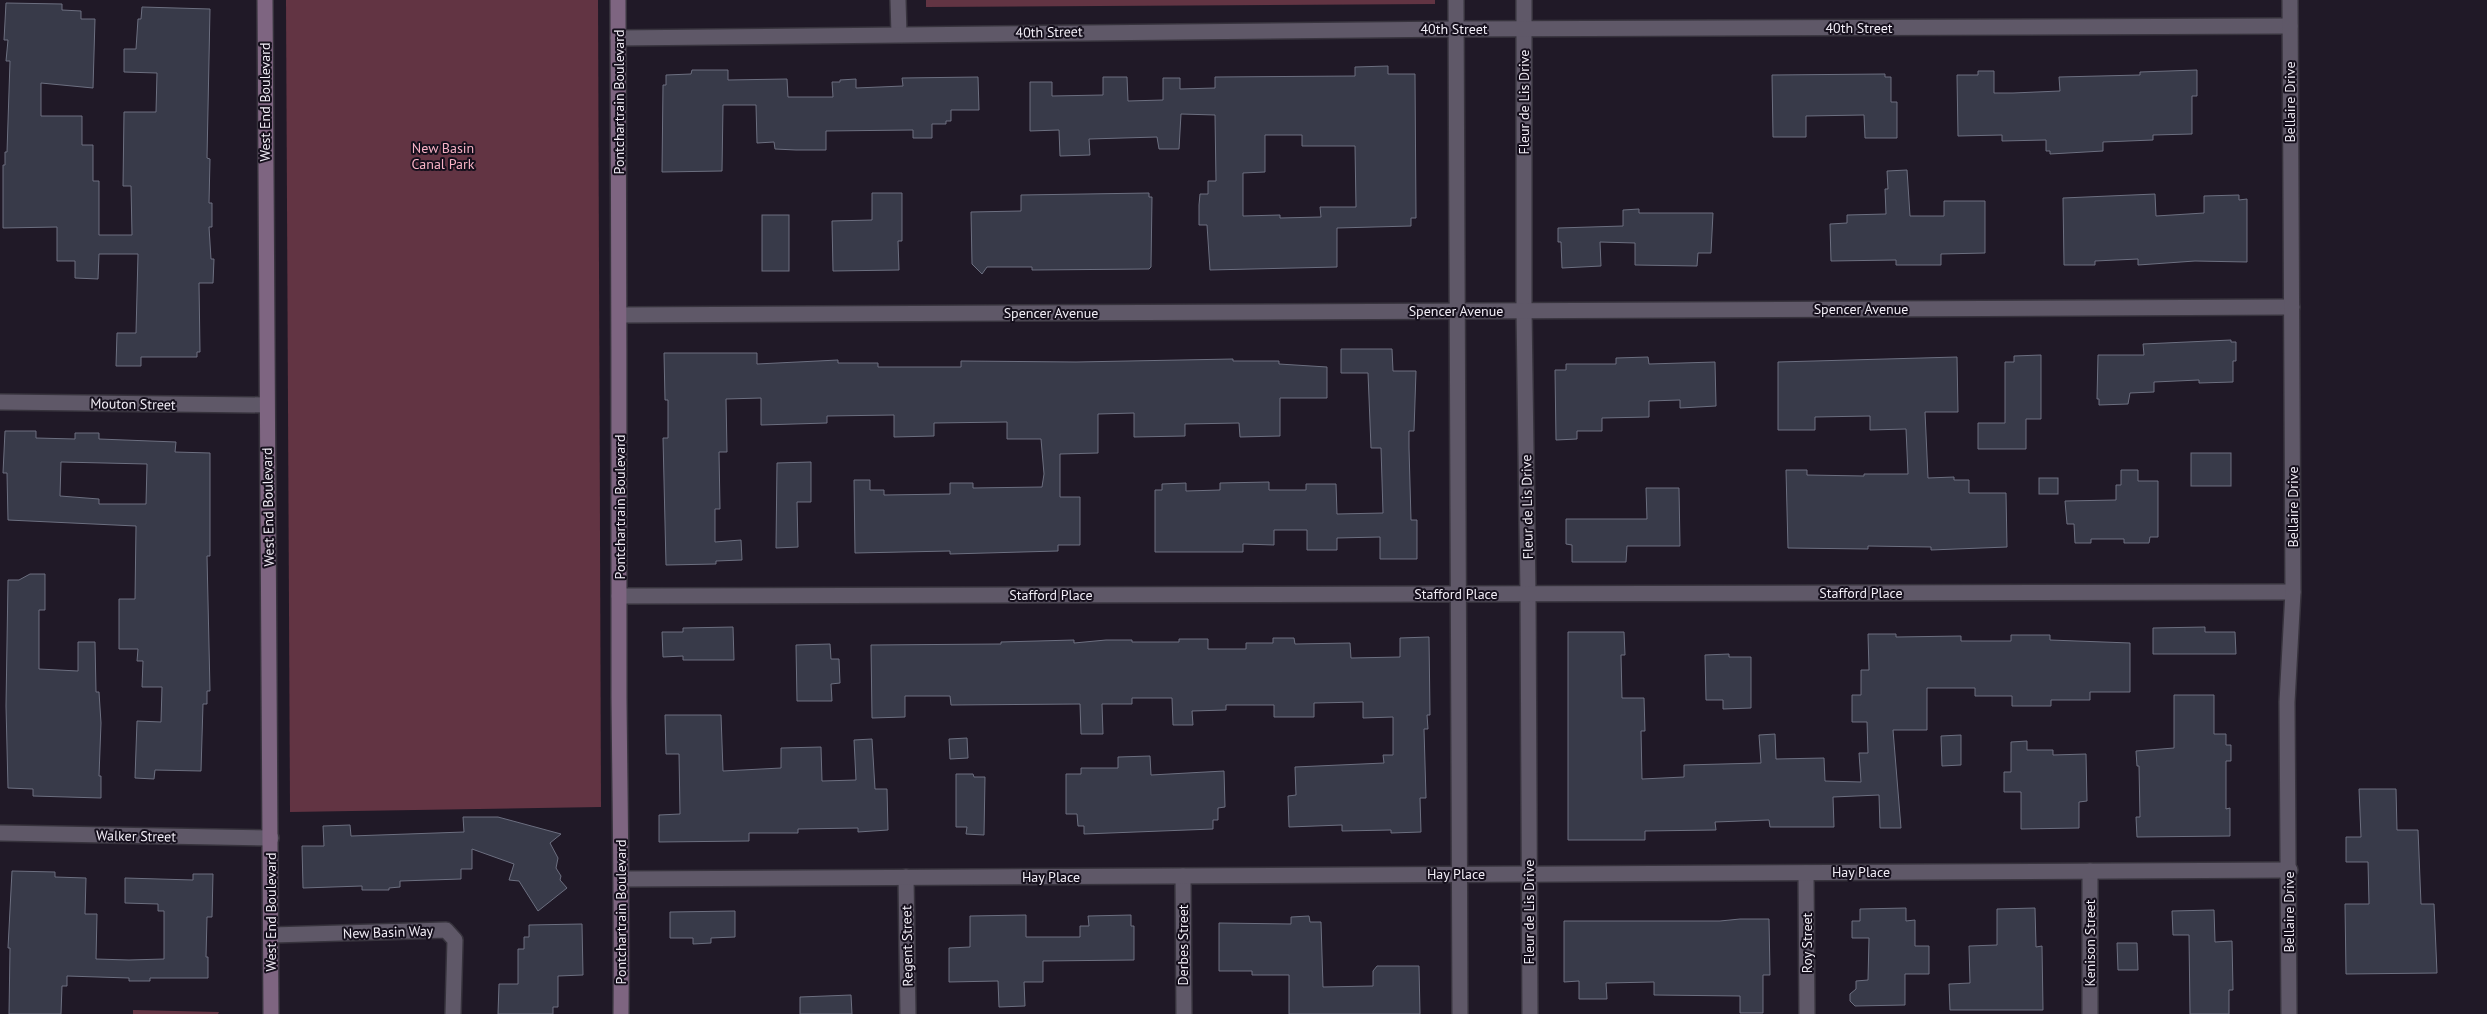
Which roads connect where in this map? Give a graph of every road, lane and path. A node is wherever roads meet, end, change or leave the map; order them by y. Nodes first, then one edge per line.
1 (265, 0) edge
2 (618, 0) edge
3 (898, 0) edge
4 (1456, 0) edge
5 (1524, 0) edge
6 (2290, 0) edge
7 (2290, 26) junction
8 (1456, 28) junction
9 (1524, 30) junction
10 (898, 34) junction
11 (618, 38) junction
12 (2292, 307) junction
13 (1524, 310) junction
14 (1457, 311) junction
15 (620, 315) junction
16 (0, 402) edge
17 (266, 405) junction
18 (2294, 592) junction
19 (1458, 594) junction
20 (1528, 594) junction
21 (619, 596) junction
22 (0, 833) edge
23 (271, 838) junction
24 (2290, 870) junction
25 (2090, 871) junction
26 (1806, 873) junction
27 (1459, 874) junction
28 (1529, 874) junction
29 (1183, 876) junction
30 (906, 877) junction
31 (622, 879) junction
32 (272, 936) junction
33 (271, 1014) edge
34 (453, 1014) edge
35 (621, 1014) edge
36 (908, 1014) edge
37 (1184, 1014) edge
38 (1460, 1014) edge
39 (1530, 1014) edge
40 (1807, 1014) edge
41 (2090, 1014) edge
42 (2289, 1014) edge

1 - 17 main road, West End Boulevard
2 - 11 main road, Pontchartrain Boulevard
3 - 10 street
4 - 8 street
5 - 9 street, Fleur de Lis Drive
6 - 7 street, Bellaire Drive
7 - 9 street, 40th Street
7 - 12 street, Bellaire Drive
8 - 9 street, 40th Street
8 - 10 street, 40th Street
8 - 14 street
9 - 13 street, Fleur de Lis Drive
10 - 11 street, 40th Street
11 - 15 main road, Pontchartrain Boulevard
12 - 13 street, Spencer Avenue
12 - 18 street, Bellaire Drive
13 - 14 street, Spencer Avenue
13 - 20 street, Fleur de Lis Drive
14 - 15 street, Spencer Avenue
14 - 19 street
15 - 21 main road, Pontchartrain Boulevard
16 - 17 street, Mouton Street
17 - 23 main road, West End Boulevard
18 - 20 street, Stafford Place
18 - 24 street, Bellaire Drive
19 - 20 street, Stafford Place
19 - 21 street, Stafford Place
19 - 27 street
20 - 28 street, Fleur de Lis Drive
21 - 31 main road, Pontchartrain Boulevard
22 - 23 street, Walker Street
23 - 32 main road, West End Boulevard
24 - 25 street, Hay Place
24 - 42 street, Bellaire Drive
25 - 26 street, Hay Place
25 - 41 street, Kenison Street
26 - 28 street, Hay Place
26 - 40 street, Roy Street
27 - 28 street, Hay Place
27 - 29 street, Hay Place
27 - 38 street
28 - 39 street, Fleur de Lis Drive
29 - 30 street, Hay Place
29 - 37 street, Derbes Street
30 - 31 street, Hay Place
30 - 36 street, Regent Street
31 - 35 main road, Pontchartrain Boulevard
32 - 33 main road, West End Boulevard
32 - 34 street, New Basin Way

